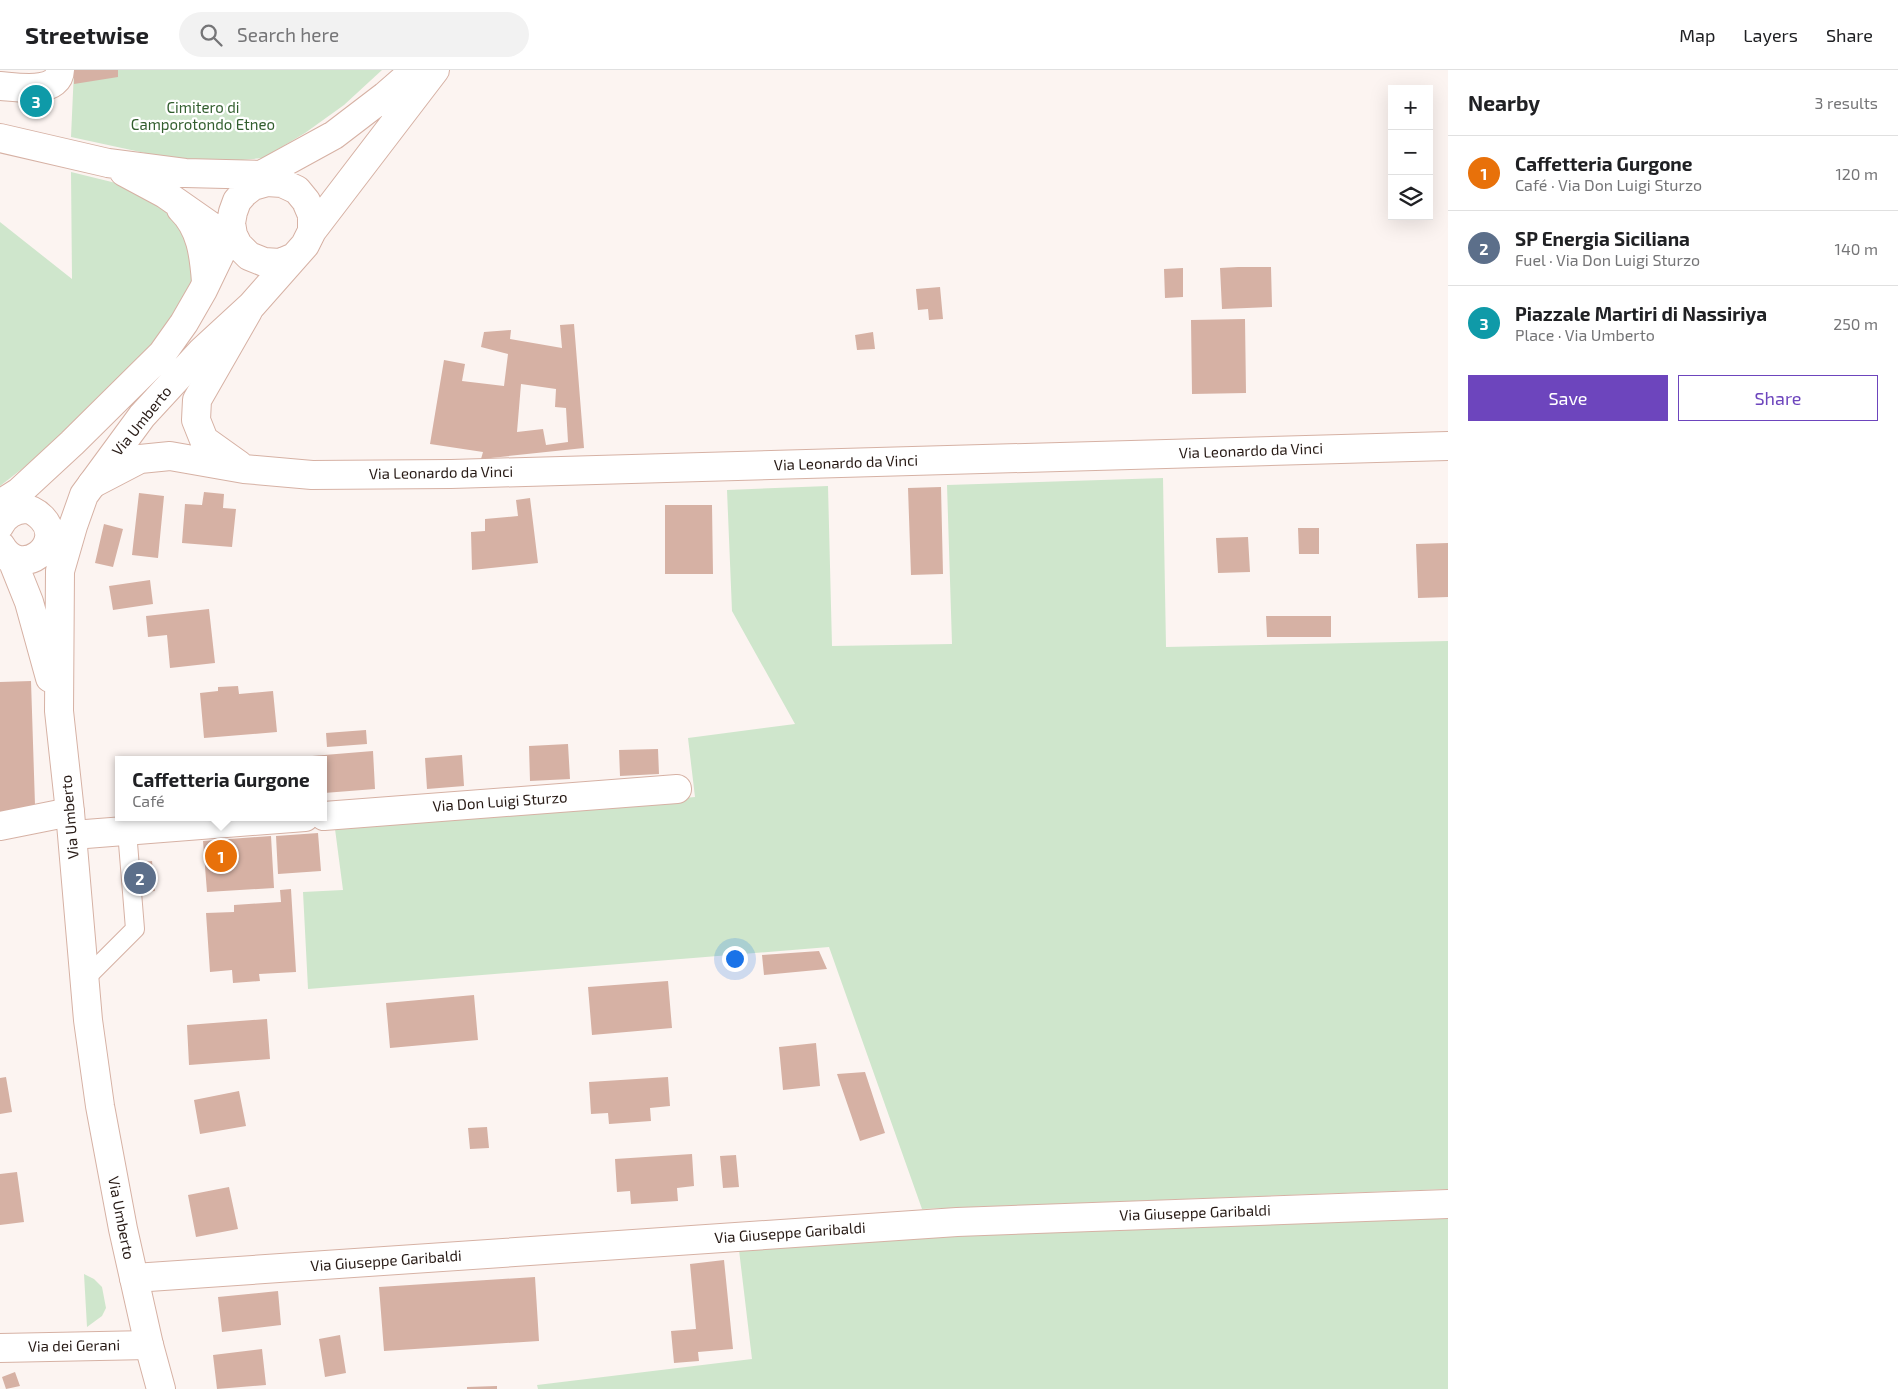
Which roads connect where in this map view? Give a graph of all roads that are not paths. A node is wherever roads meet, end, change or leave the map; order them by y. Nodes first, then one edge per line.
1 (60, 70) edge
2 (415, 70) edge
3 (435, 70) edge
4 (0, 86) edge
5 (0, 138) edge
6 (108, 163) junction
7 (266, 182) junction
8 (165, 194) junction
9 (312, 231) junction
10 (232, 235) junction
11 (294, 257) junction
12 (206, 282) junction
13 (252, 305) junction
14 (1448, 446) edge
15 (244, 469) junction
16 (88, 490) junction
17 (6, 523) edge
18 (48, 534) junction
19 (60, 572) junction
20 (59, 711) junction
21 (677, 788) dead end
22 (327, 816) edge
23 (254, 821) edge
24 (71, 824) junction
25 (0, 826) edge
26 (127, 831) junction
27 (84, 980) junction
28 (1448, 1204) edge
29 (134, 1278) junction
30 (149, 1345) junction
31 (0, 1348) edge
32 (161, 1389) edge

1 - 4 street
2 - 7 street
3 - 9 street
5 - 6 street
6 - 7 street
6 - 8 street
7 - 9 street
7 - 10 street
8 - 10 street
8 - 12 street
9 - 11 street
10 - 11 street
10 - 12 street, Via Umberto
11 - 13 street
12 - 17 street, Via Umberto
13 - 15 street
13 - 16 street, Via Umberto
14 - 15 street, Via Leonardo da Vinci
15 - 16 street, Via Leonardo da Vinci
16 - 18 street
16 - 19 street, Via Umberto
17 - 18 street
17 - 18 street
17 - 20 street
18 - 19 street
19 - 20 street, Via Umberto
20 - 24 street, Via Umberto
21 - 22 street, Via Don Luigi Sturzo
23 - 26 street
24 - 25 street
24 - 26 street
24 - 27 street, Via Umberto
26 - 27 lane
27 - 29 street, Via Umberto
28 - 29 street, Via Giuseppe Garibaldi
29 - 30 street, Via Umberto
30 - 31 street, Via dei Gerani
30 - 32 street, Via Umberto

